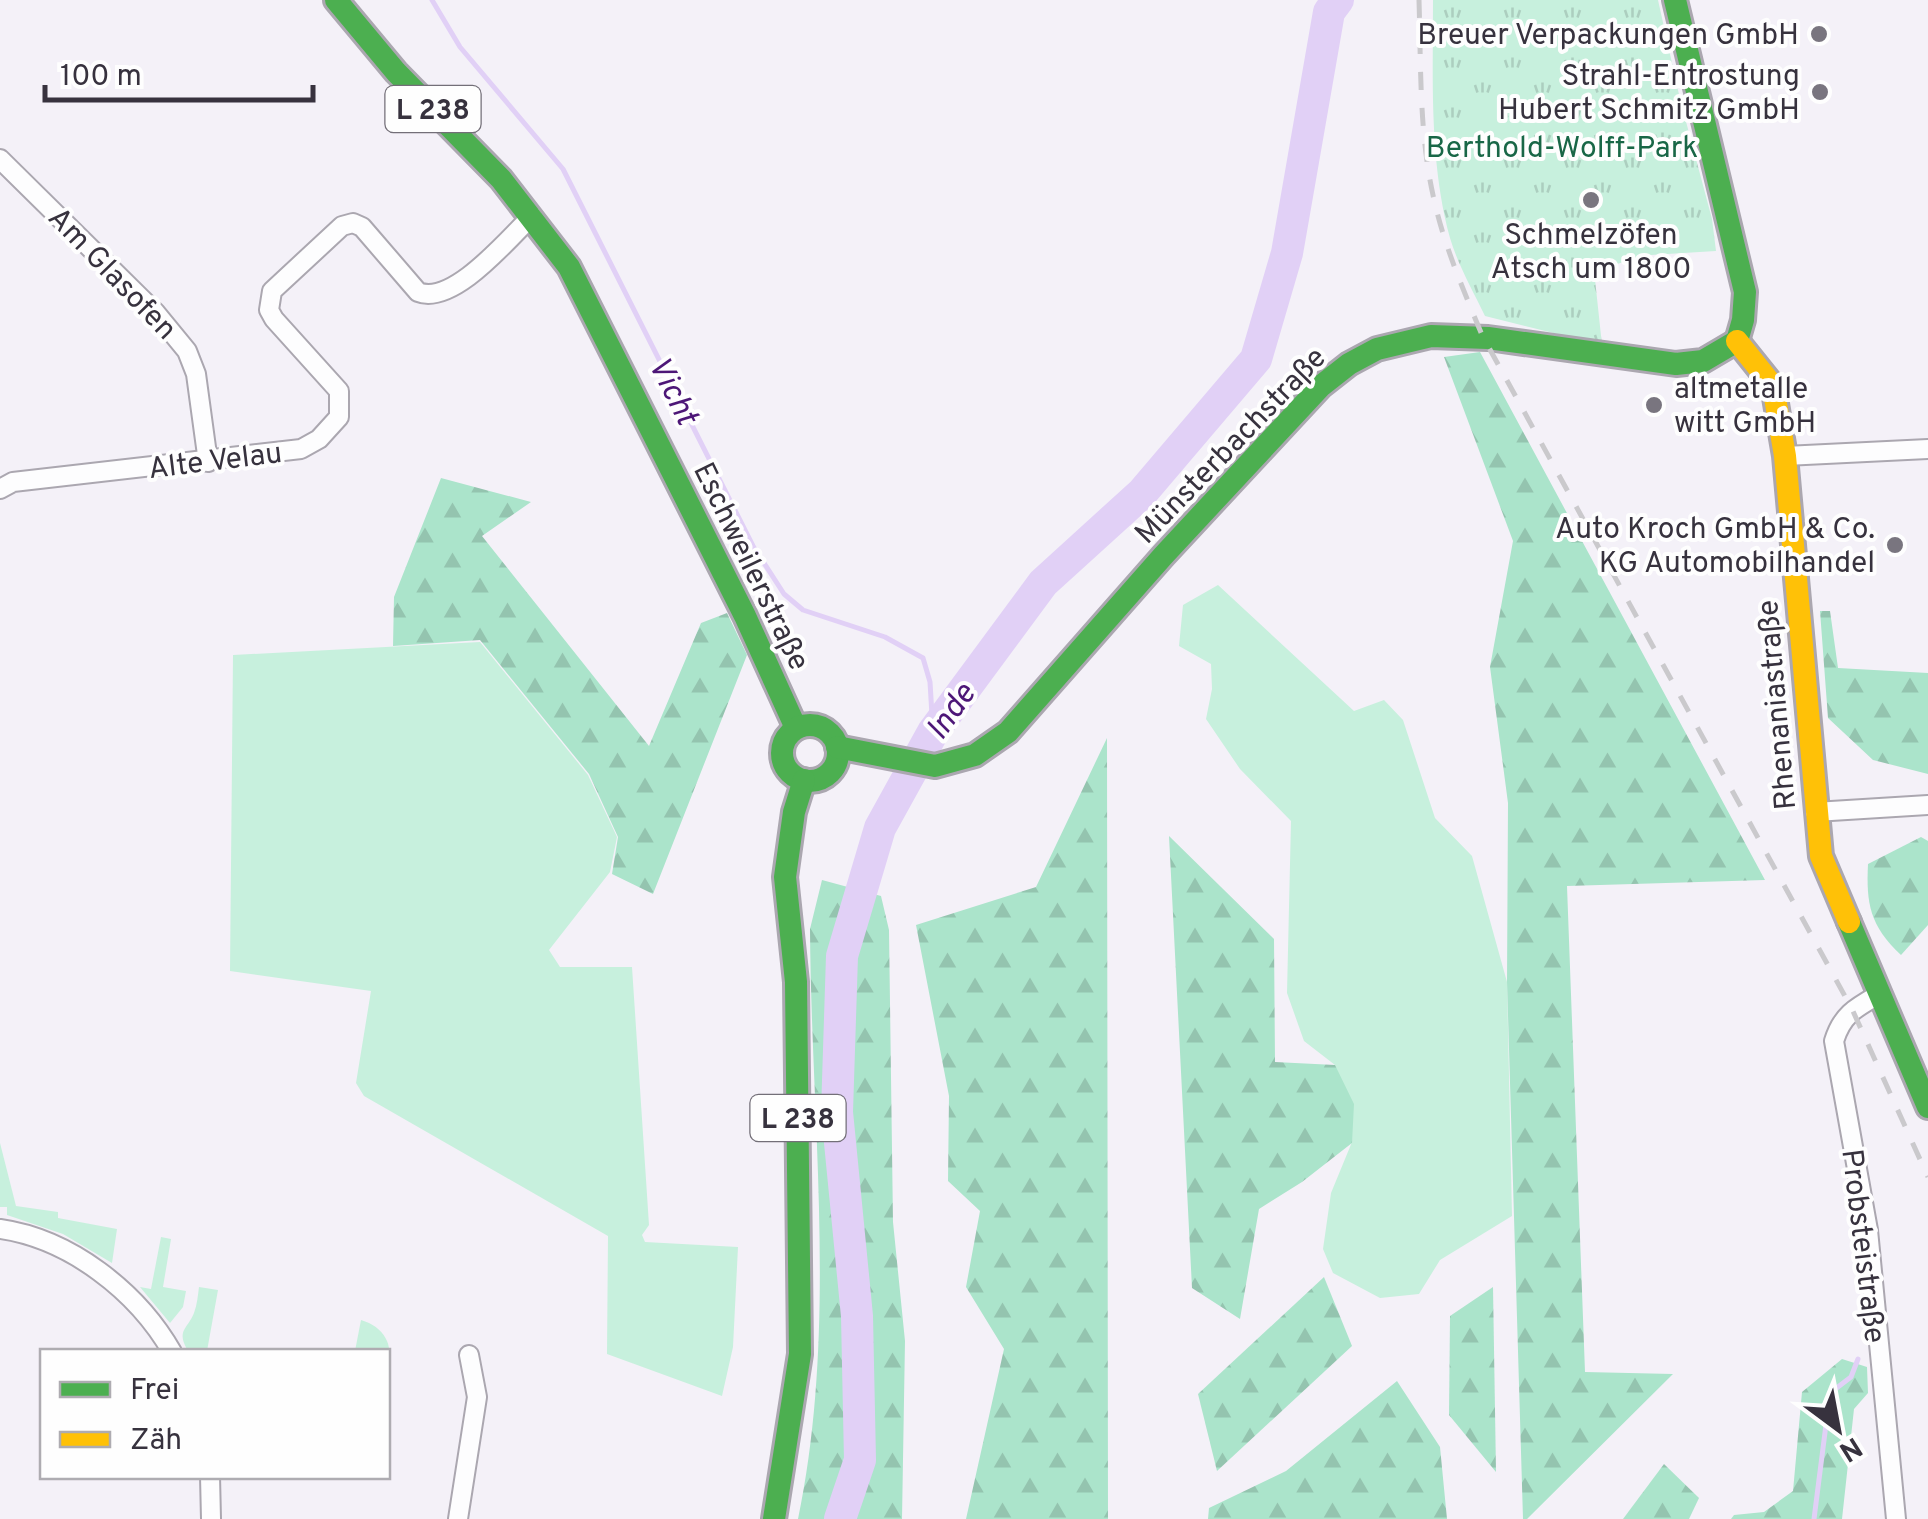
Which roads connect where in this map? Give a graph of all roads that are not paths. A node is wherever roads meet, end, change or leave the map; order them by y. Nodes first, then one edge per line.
1 (336, 0) edge
2 (1675, 0) edge
3 (0, 159) edge
4 (532, 216) junction
5 (1737, 341) junction
6 (1928, 449) edge
7 (1785, 456) junction
8 (208, 462) junction
9 (0, 489) edge
10 (796, 728) junction
11 (837, 746) junction
12 (804, 780) junction
13 (1928, 806) edge
14 (1815, 812) junction
15 (1878, 995) junction
16 (1928, 1107) edge
17 (0, 1229) edge
18 (170, 1349) edge
19 (469, 1354) dead end
20 (210, 1479) edge
21 (211, 1519) edge
22 (458, 1519) edge
23 (774, 1519) edge
24 (1896, 1519) edge

1 - 4 main road, Eschweilerstraße / L 238
2 - 5 main road
3 - 8 street, Am Glasofen
4 - 8 street, Alte Velau
4 - 10 main road, Eschweilerstraße / L 238
5 - 7 main road, Rhenaniastraße
5 - 11 main road, Münsterbachstraße
6 - 7 street
7 - 14 main road, Rhenaniastraße
8 - 9 street, Alte Velau
10 - 11 main road
10 - 12 main road
11 - 12 main road
12 - 23 main road, L 238
13 - 14 street
14 - 15 main road, Rhenaniastraße
15 - 16 main road, Rhenaniastraße
15 - 24 street, Probsteistraße
17 - 18 street
19 - 22 street
20 - 21 street

